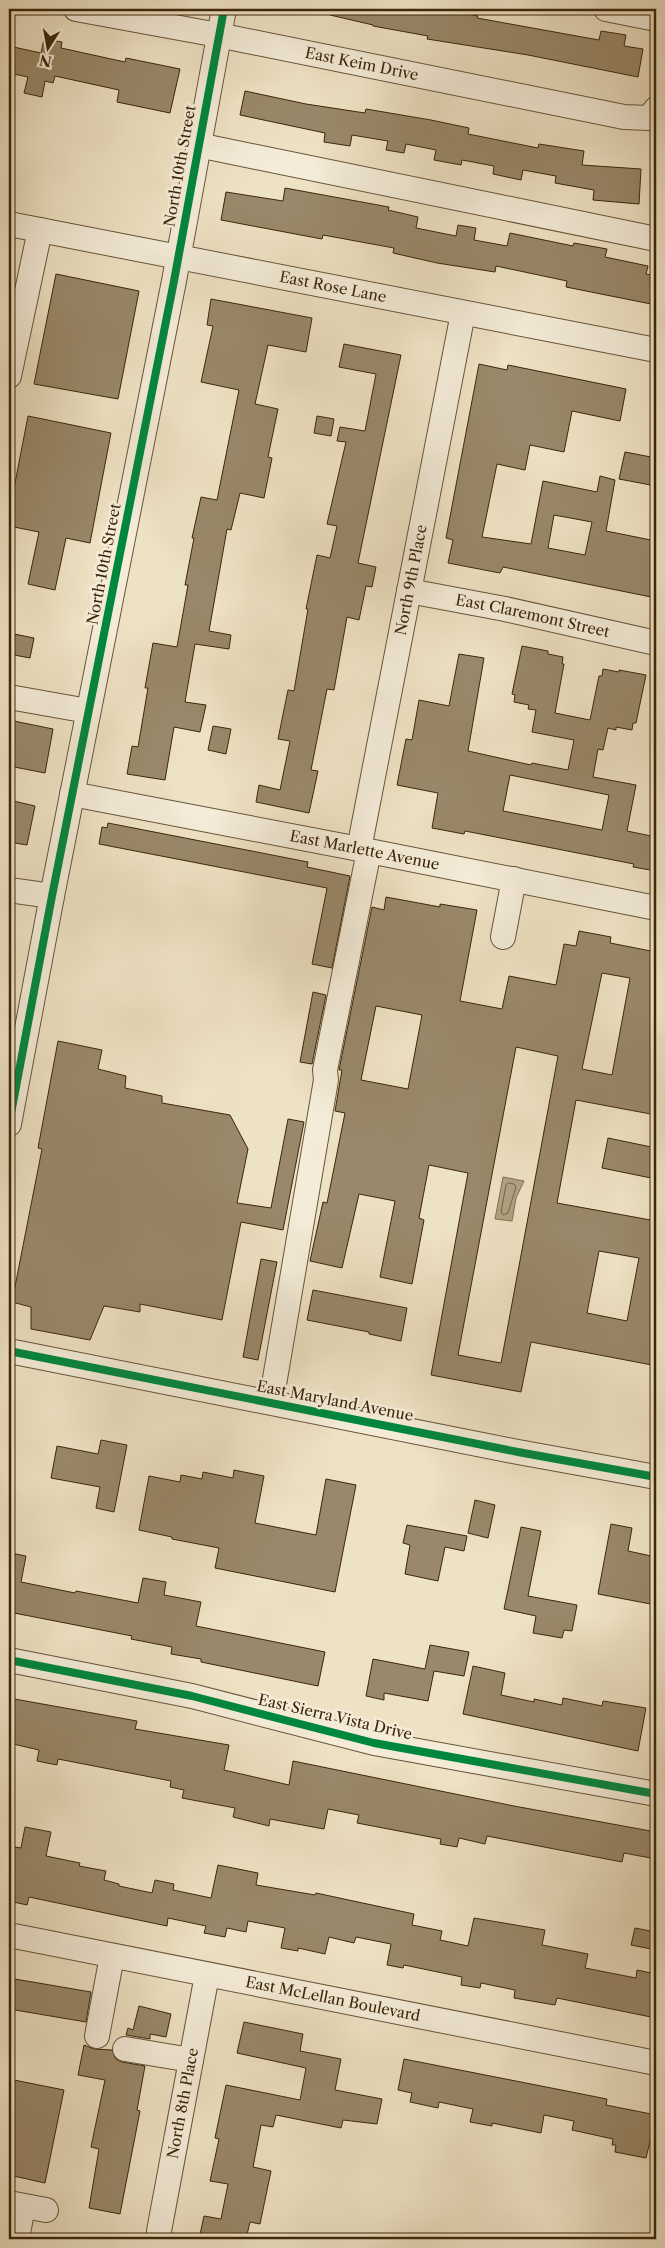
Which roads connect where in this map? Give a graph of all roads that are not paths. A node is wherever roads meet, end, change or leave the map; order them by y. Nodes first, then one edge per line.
1 (76, 9) edge
2 (224, 9) edge
3 (606, 9) edge
4 (656, 19) edge
5 (218, 35) junction
6 (652, 113) edge
7 (198, 145) junction
8 (9, 224) edge
9 (40, 230) junction
10 (656, 239) edge
11 (178, 258) junction
12 (463, 313) junction
13 (656, 350) edge
14 (9, 376) edge
15 (409, 590) junction
16 (656, 643) edge
17 (9, 697) edge
18 (88, 711) junction
19 (72, 794) junction
20 (364, 850) junction
21 (514, 880) junction
22 (9, 890) edge
23 (52, 896) junction
24 (656, 908) edge
25 (503, 937) dead end
26 (9, 1124) edge
27 (9, 1351) edge
28 (271, 1402) junction
29 (656, 1477) edge
30 (9, 1660) edge
31 (656, 1794) edge
32 (9, 1935) edge
33 (112, 1956) junction
34 (207, 1975) junction
35 (97, 2036) dead end
36 (125, 2049) dead end
37 (191, 2060) junction
38 (656, 2063) edge
39 (26, 2206) edge
40 (158, 2231) dead end
41 (17, 2239) edge

1 - 5 street, East Keim Drive
2 - 5 street, North 10th Street
3 - 4 street
5 - 6 street, East Keim Drive
5 - 7 street, North 10th Street
7 - 10 street
7 - 11 street, North 10th Street
8 - 9 street, East Rose Lane
9 - 11 street, East Rose Lane
9 - 14 street
11 - 12 street, East Rose Lane
11 - 18 street, North 10th Street
12 - 13 street, East Rose Lane
12 - 15 street, North 9th Place
15 - 16 street, East Claremont Street
15 - 20 street, North 9th Place
17 - 18 street
18 - 19 street, North 10th Street
19 - 20 street, East Marlette Avenue
19 - 23 street, North 10th Street
20 - 21 street, East Marlette Avenue
20 - 28 street, North 9th Place
21 - 24 street, East Marlette Avenue
21 - 25 street
22 - 23 street
23 - 26 street, North 10th Street
27 - 28 street, East Maryland Avenue
28 - 29 street, East Maryland Avenue
30 - 31 street, East Sierra Vista Drive
32 - 33 street, East McLellan Boulevard
33 - 34 street, East McLellan Boulevard
33 - 35 street
34 - 37 street, North 8th Place
34 - 38 street, East McLellan Boulevard
36 - 37 street
37 - 40 street, North 8th Place
39 - 41 street

